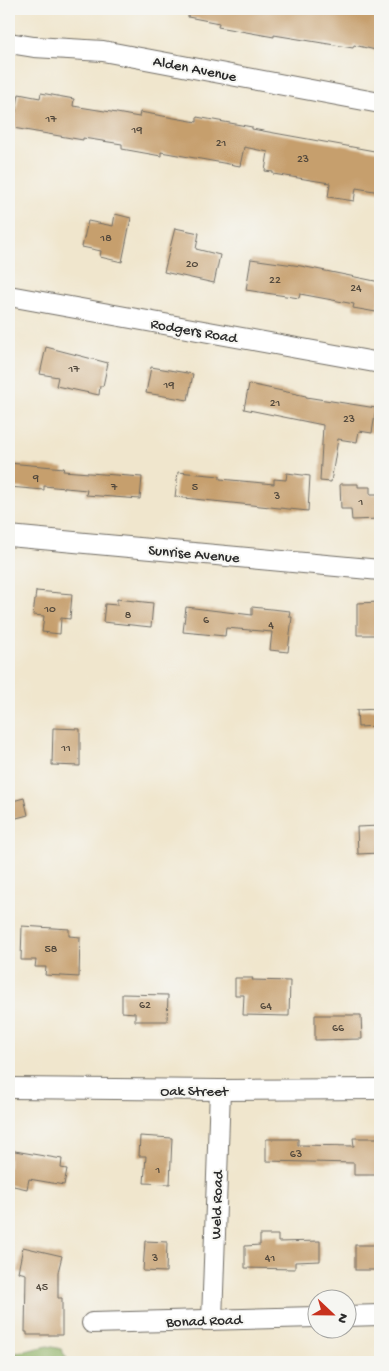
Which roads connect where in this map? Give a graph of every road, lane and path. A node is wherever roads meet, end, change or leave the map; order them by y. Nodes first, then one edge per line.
1 (9, 43) edge
2 (380, 103) edge
3 (9, 296) edge
4 (380, 363) edge
5 (9, 536) edge
6 (380, 570) edge
7 (9, 1088) edge
8 (380, 1089) edge
9 (220, 1090) junction
10 (356, 1316) edge
11 (380, 1316) edge
12 (306, 1317) edge
13 (212, 1320) junction
14 (92, 1323) dead end

1 - 2 street, Alden Avenue
3 - 4 street, Rodgers Road
5 - 6 street, Sunrise Avenue
7 - 9 street, Oak Street
8 - 9 street, Oak Street
9 - 13 street, Weld Road
10 - 11 street
12 - 13 street, Bonad Road
13 - 14 street, Bonad Road

